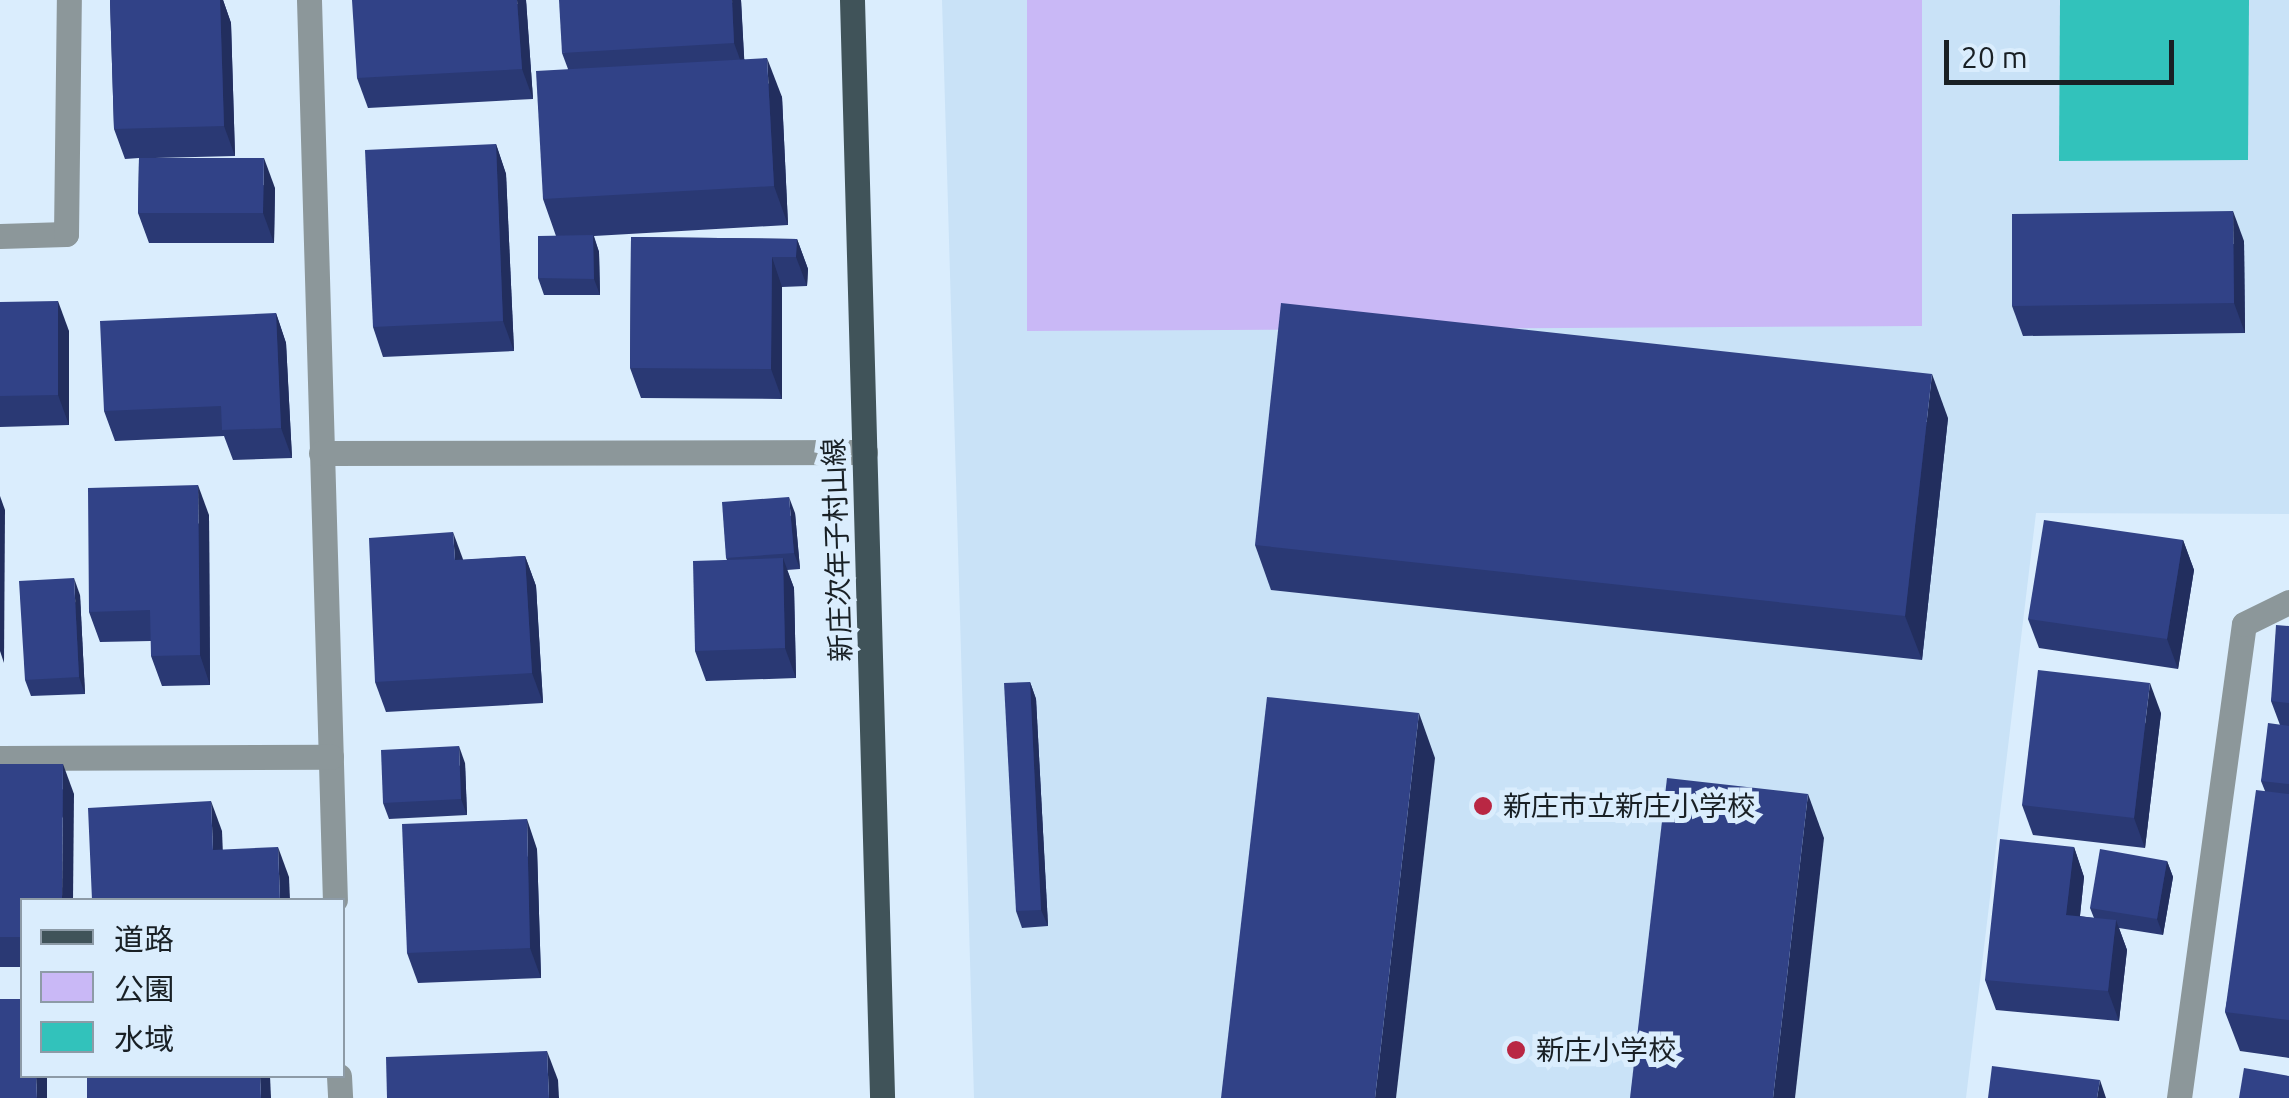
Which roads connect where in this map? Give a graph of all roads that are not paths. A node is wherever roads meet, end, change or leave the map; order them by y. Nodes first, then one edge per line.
1 (68, 0) edge
2 (309, 0) edge
3 (852, 0) edge
4 (0, 236) edge
5 (864, 452) junction
6 (321, 454) junction
7 (2289, 602) edge
8 (0, 758) edge
9 (331, 758) junction
10 (335, 898) edge
11 (882, 1098) edge
12 (2179, 1098) edge

1 - 4 street
2 - 6 street
3 - 5 main road, 新庄次年子村山線
5 - 6 street
5 - 11 main road, 新庄次年子村山線
6 - 9 street
7 - 12 street
8 - 9 street
9 - 10 street

